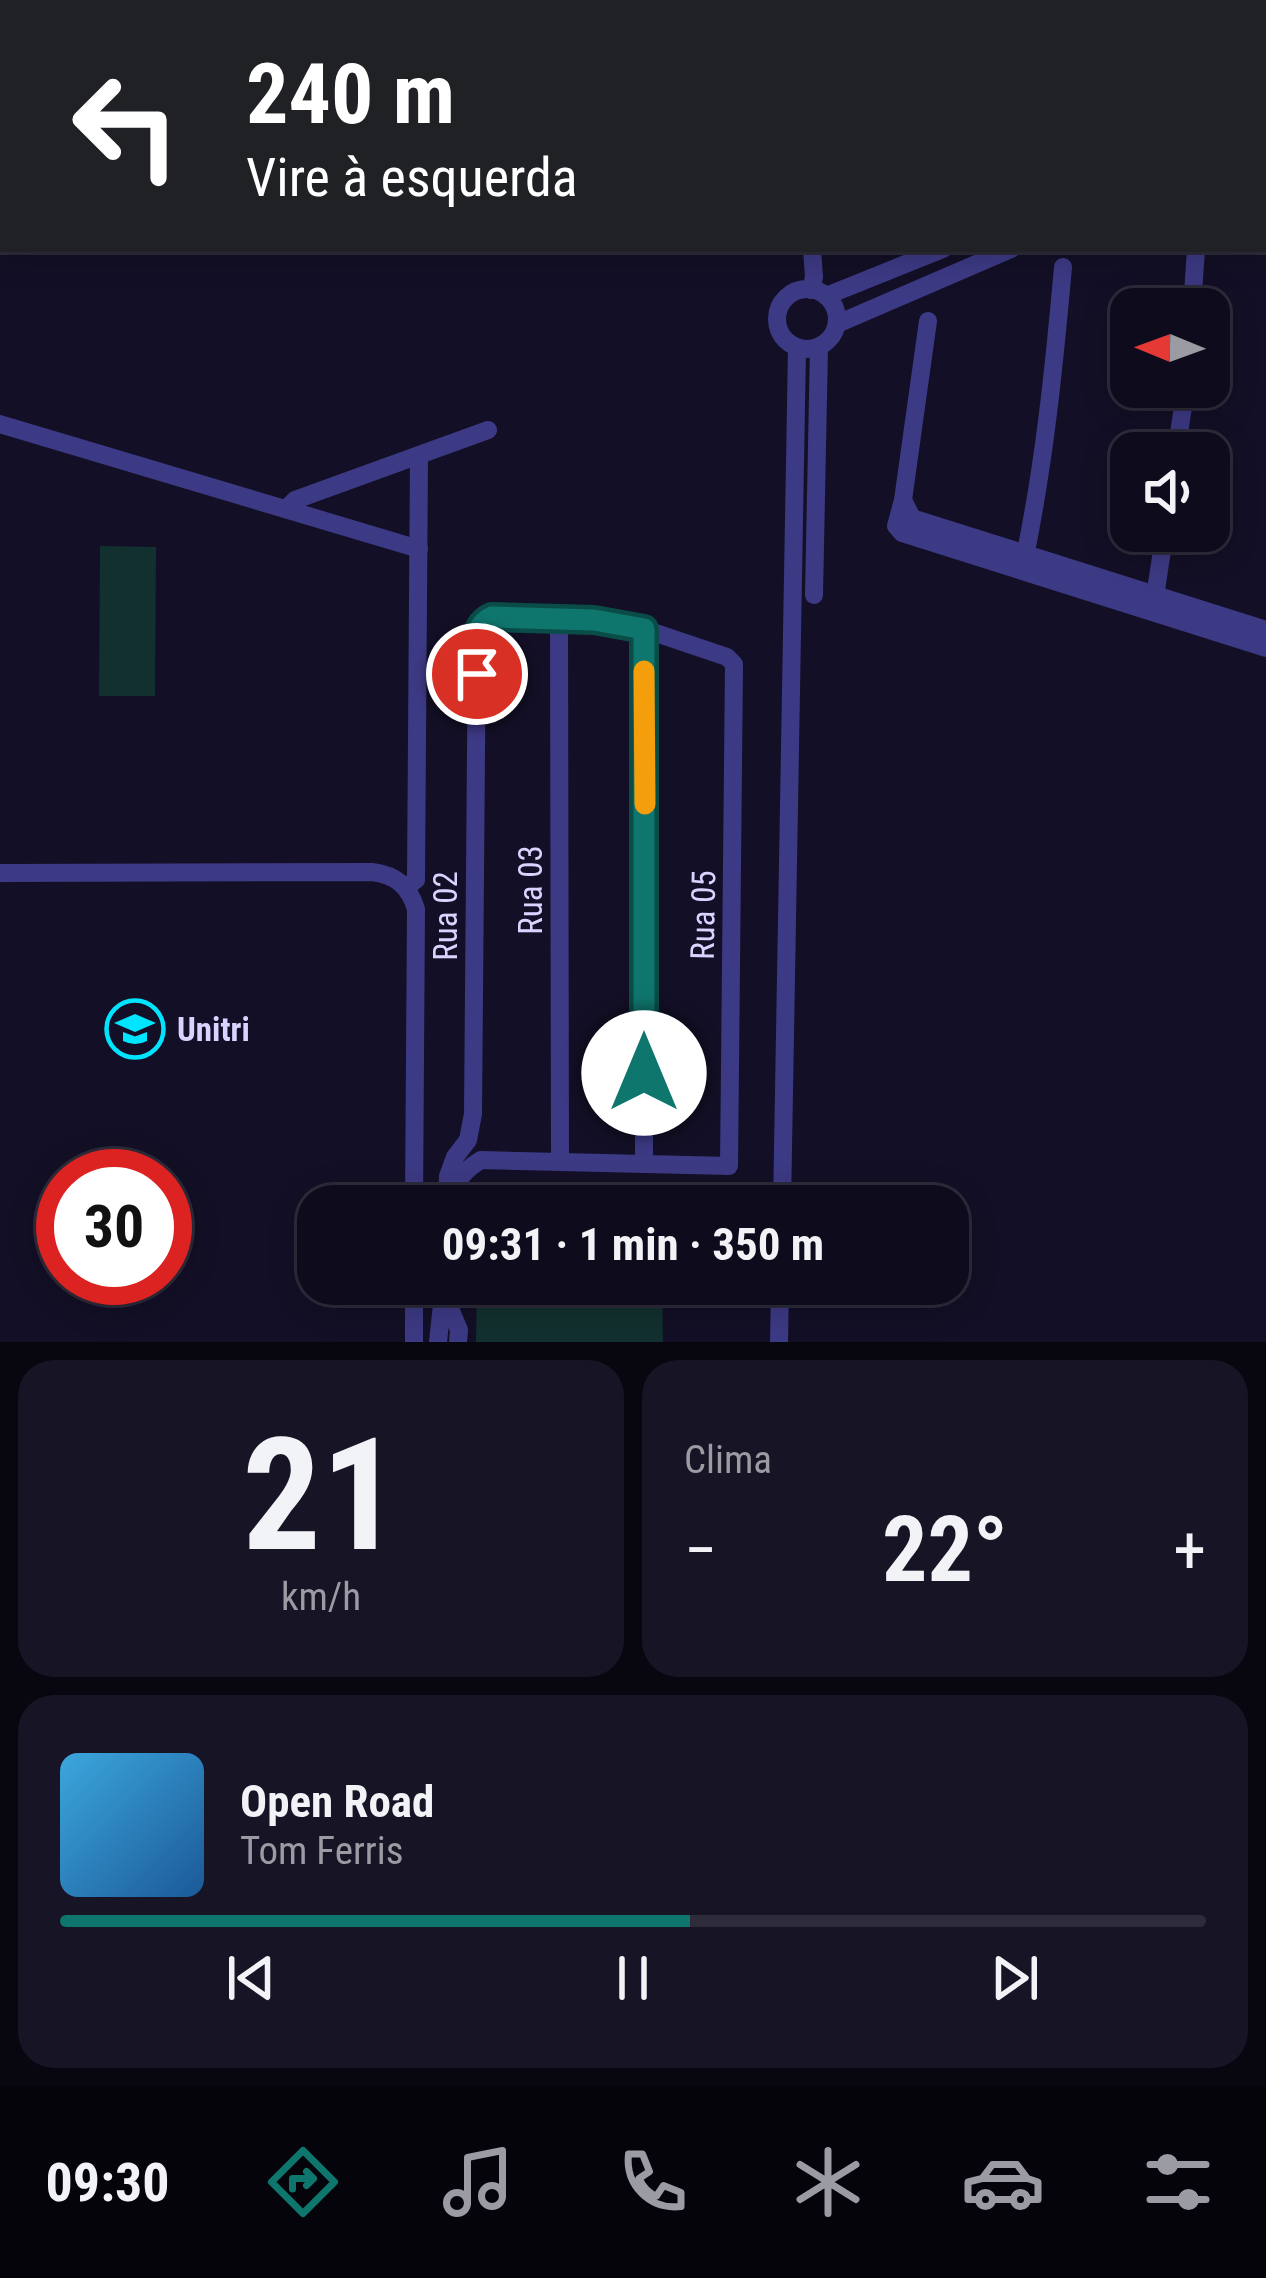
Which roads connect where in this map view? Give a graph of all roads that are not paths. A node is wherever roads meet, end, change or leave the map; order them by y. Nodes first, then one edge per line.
1 (812, 252) edge
2 (1004, 252) edge
3 (1196, 252) edge
4 (913, 255) edge
5 (1063, 267) dead end
6 (1193, 288) edge
7 (819, 293) junction
8 (928, 321) dead end
9 (837, 324) junction
10 (819, 347) junction
11 (797, 348) junction
12 (0, 424) edge
13 (488, 430) dead end
14 (419, 457) junction
15 (286, 508) junction
16 (419, 549) junction
17 (1162, 552) edge
18 (1024, 562) junction
19 (814, 595) dead end
20 (1154, 603) junction
21 (559, 618) junction
22 (644, 629) junction
23 (1266, 630) edge
24 (1266, 648) edge
25 (0, 872) edge
26 (406, 886) junction
27 (560, 1161) junction
28 (468, 1162) junction
29 (644, 1164) junction
30 (415, 1185) edge
31 (456, 1185) edge
32 (782, 1185) edge
33 (414, 1305) edge
34 (444, 1305) edge
35 (450, 1305) edge
36 (780, 1305) edge
37 (414, 1342) edge
38 (438, 1342) edge
39 (458, 1342) edge
40 (779, 1342) edge

1 - 7 street
2 - 9 street
3 - 6 street
4 - 7 street
5 - 18 street
7 - 9 street
7 - 11 street
8 - 18 street
9 - 10 street
10 - 11 street
10 - 19 street
11 - 32 street
12 - 15 street
13 - 14 street
14 - 15 street
14 - 16 street
15 - 16 street
16 - 26 street
17 - 20 street
18 - 20 street
20 - 23 street
20 - 24 street
21 - 22 street
21 - 27 street, Rua 03
21 - 28 street, Rua 02
22 - 29 street
22 - 29 street, Rua 05
25 - 26 street
26 - 30 street
27 - 28 street
27 - 29 street
28 - 31 street
33 - 37 street
34 - 38 street
35 - 39 street
36 - 40 street

